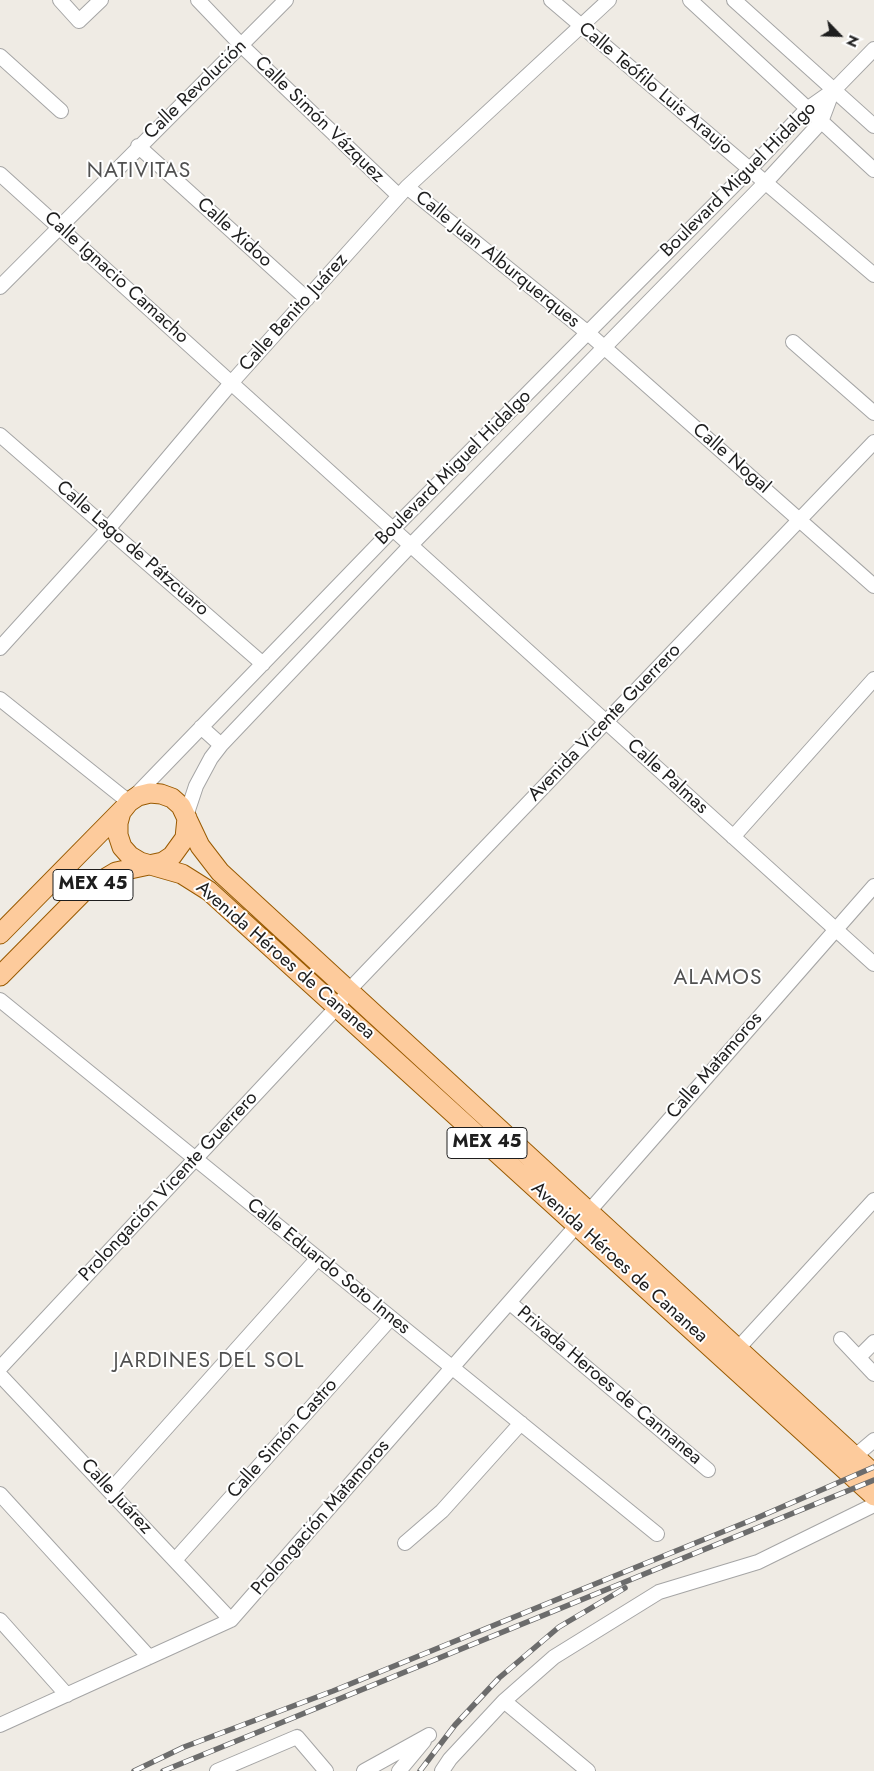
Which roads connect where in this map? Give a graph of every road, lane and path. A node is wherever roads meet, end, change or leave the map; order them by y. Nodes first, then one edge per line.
1 (60, 0) edge
2 (101, 0) edge
3 (198, 0) edge
4 (286, 0) edge
5 (551, 0) edge
6 (609, 0) edge
7 (690, 0) edge
8 (734, 0) edge
9 (582, 26) junction
10 (242, 46) junction
11 (874, 48) edge
12 (0, 56) edge
13 (834, 90) junction
14 (806, 109) junction
15 (61, 111) dead end
16 (821, 122) junction
17 (874, 126) edge
18 (138, 146) junction
19 (750, 169) junction
20 (874, 170) edge
21 (0, 174) edge
22 (765, 183) junction
23 (403, 192) junction
24 (59, 226) junction
25 (874, 275) edge
26 (0, 286) edge
27 (307, 299) junction
28 (588, 333) junction
29 (793, 342) dead end
30 (603, 347) junction
31 (232, 382) junction
32 (874, 413) edge
33 (0, 435) edge
34 (874, 442) edge
35 (800, 520) junction
36 (108, 529) junction
37 (393, 529) junction
38 (411, 545) junction
39 (874, 586) edge
40 (0, 648) edge
41 (263, 664) junction
42 (874, 679) edge
43 (0, 699) edge
44 (606, 722) junction
45 (201, 727) junction
46 (221, 745) junction
47 (129, 802) junction
48 (186, 816) junction
49 (733, 836) junction
50 (152, 864) junction
51 (874, 886) edge
52 (835, 929) junction
53 (0, 934) edge
54 (874, 964) edge
55 (0, 976) edge
56 (349, 990) junction
57 (0, 1000) edge
58 (338, 1006) junction
59 (196, 1159) junction
60 (874, 1200) edge
61 (583, 1219) junction
62 (318, 1258) junction
63 (510, 1303) junction
64 (391, 1318) junction
65 (841, 1339) dead end
66 (874, 1342) edge
67 (732, 1355) junction
68 (859, 1357) junction
69 (0, 1368) edge
70 (453, 1368) junction
71 (0, 1374) edge
72 (874, 1374) edge
73 (521, 1424) junction
74 (862, 1450) edge
75 (708, 1470) dead end
76 (874, 1474) edge
77 (110, 1491) junction
78 (0, 1494) edge
79 (874, 1496) edge
80 (874, 1505) edge
81 (657, 1534) dead end
82 (405, 1543) dead end
83 (175, 1560) junction
84 (0, 1620) edge
85 (231, 1620) junction
86 (149, 1657) junction
87 (67, 1695) junction
88 (504, 1701) junction
89 (0, 1725) edge
90 (217, 1771) edge
91 (326, 1771) edge
92 (364, 1771) edge
93 (399, 1771) edge
94 (442, 1771) edge
95 (588, 1771) edge

1 - 2 street
3 - 10 street, Calle Simón Vázquez
4 - 10 street, Calle Revolución
5 - 9 street, Calle Teófilo Luis Araujo
6 - 9 street, Calle Benito Juárez
7 - 14 street
8 - 13 street
9 - 19 street, Calle Teófilo Luis Araujo
9 - 23 street, Calle Benito Juárez
10 - 18 street, Calle Revolución
10 - 23 street, Calle Simón Vázquez
11 - 13 street
12 - 15 street
13 - 14 street, Boulevard Miguel Hidalgo
13 - 16 street, Boulevard Miguel Hidalgo
13 - 17 street
14 - 16 street
14 - 19 street, Boulevard Miguel Hidalgo
16 - 20 street
16 - 22 street, Boulevard Miguel Hidalgo
18 - 24 street, Calle Revolución
18 - 27 street, Calle Xidoo
19 - 22 street, Calle Teófilo Luis Araujo
19 - 28 street, Boulevard Miguel Hidalgo
21 - 24 street, Calle Ignacio Camacho
22 - 25 street, Calle Teófilo Luis Araujo
22 - 30 street, Boulevard Miguel Hidalgo
23 - 27 street, Calle Benito Juárez
23 - 28 street, Calle Juan Alburquerques
24 - 26 street, Calle Revolución
24 - 31 street, Calle Ignacio Camacho
27 - 31 street, Calle Benito Juárez
28 - 30 street, Calle Nogal
28 - 37 street, Boulevard Miguel Hidalgo
29 - 32 street
30 - 35 street, Calle Nogal
30 - 38 street, Boulevard Miguel Hidalgo
31 - 36 street, Calle Benito Juárez
31 - 37 street, Calle Ignacio Camacho
33 - 36 street, Calle Lago de Pátzcuaro
34 - 35 street, Avenida Vicente Guerrero
35 - 39 street, Calle Nogal
35 - 44 street, Avenida Vicente Guerrero
36 - 40 street, Calle Benito Juárez
36 - 41 street, Calle Lago de Pátzcuaro
37 - 38 street, Calle Palmas
37 - 41 street, Boulevard Miguel Hidalgo
38 - 44 street, Calle Palmas
38 - 46 street, Boulevard Miguel Hidalgo
41 - 45 street, Boulevard Miguel Hidalgo
42 - 49 street
43 - 47 street
44 - 49 street, Calle Palmas
44 - 56 street, Avenida Vicente Guerrero
45 - 46 street
45 - 47 street, Boulevard Miguel Hidalgo
46 - 48 street, Boulevard Miguel Hidalgo
47 - 48 main road, Avenida Héroes de Cananea / MEX 45
47 - 50 main road, Avenida Héroes de Cananea / MEX 45
47 - 53 main road, MEX 45
48 - 50 main road, MEX 45
48 - 56 main road, Avenida Héroes de Cananea / MEX 45
49 - 52 street, Calle Palmas
50 - 55 main road, MEX 45
50 - 58 main road, Avenida Héroes de Cananea / MEX 45
51 - 52 street, Calle Matamoros
52 - 54 street, Calle Palmas
52 - 61 street, Calle Matamoros
56 - 58 street, Avenida Vicente Guerrero
56 - 61 main road, Avenida Héroes de Cananea / MEX 45
57 - 59 street, Calle Eduardo Soto Innes
58 - 59 street, Prolongación Vicente Guerrero
58 - 61 main road, Avenida Héroes de Cananea / MEX 45
59 - 62 street, Calle Eduardo Soto Innes
59 - 69 street, Prolongación Vicente Guerrero
60 - 67 street
61 - 63 street, Prolongación Matamoros
61 - 67 main road, Avenida Héroes de Cananea / MEX 45
62 - 64 street, Calle Eduardo Soto Innes
62 - 77 street
63 - 70 street, Prolongación Matamoros
63 - 75 street, Privada Heroes de Cannanea
64 - 70 street, Calle Eduardo Soto Innes
64 - 83 street, Calle Simón Castro
65 - 68 street
66 - 68 street
67 - 74 main road, Avenida Héroes de Cananea / MEX 45
68 - 72 street
70 - 73 street, Calle Eduardo Soto Innes
70 - 85 street, Prolongación Matamoros
71 - 77 street, Calle Juárez
73 - 81 street, Calle Eduardo Soto Innes
73 - 82 street
74 - 76 main road, Avenida Héroes de Cananea / MEX 45
74 - 79 main road, Avenida Héroes de Cananea / MEX 45
77 - 83 street, Calle Juárez
78 - 86 street
80 - 88 street
83 - 85 street, Calle Juárez
84 - 87 street
85 - 86 street, Prolongación Matamoros
86 - 87 street, Prolongación Matamoros
87 - 89 street, Prolongación Matamoros
88 - 94 street
88 - 95 street
90 - 91 street
92 - 93 street

